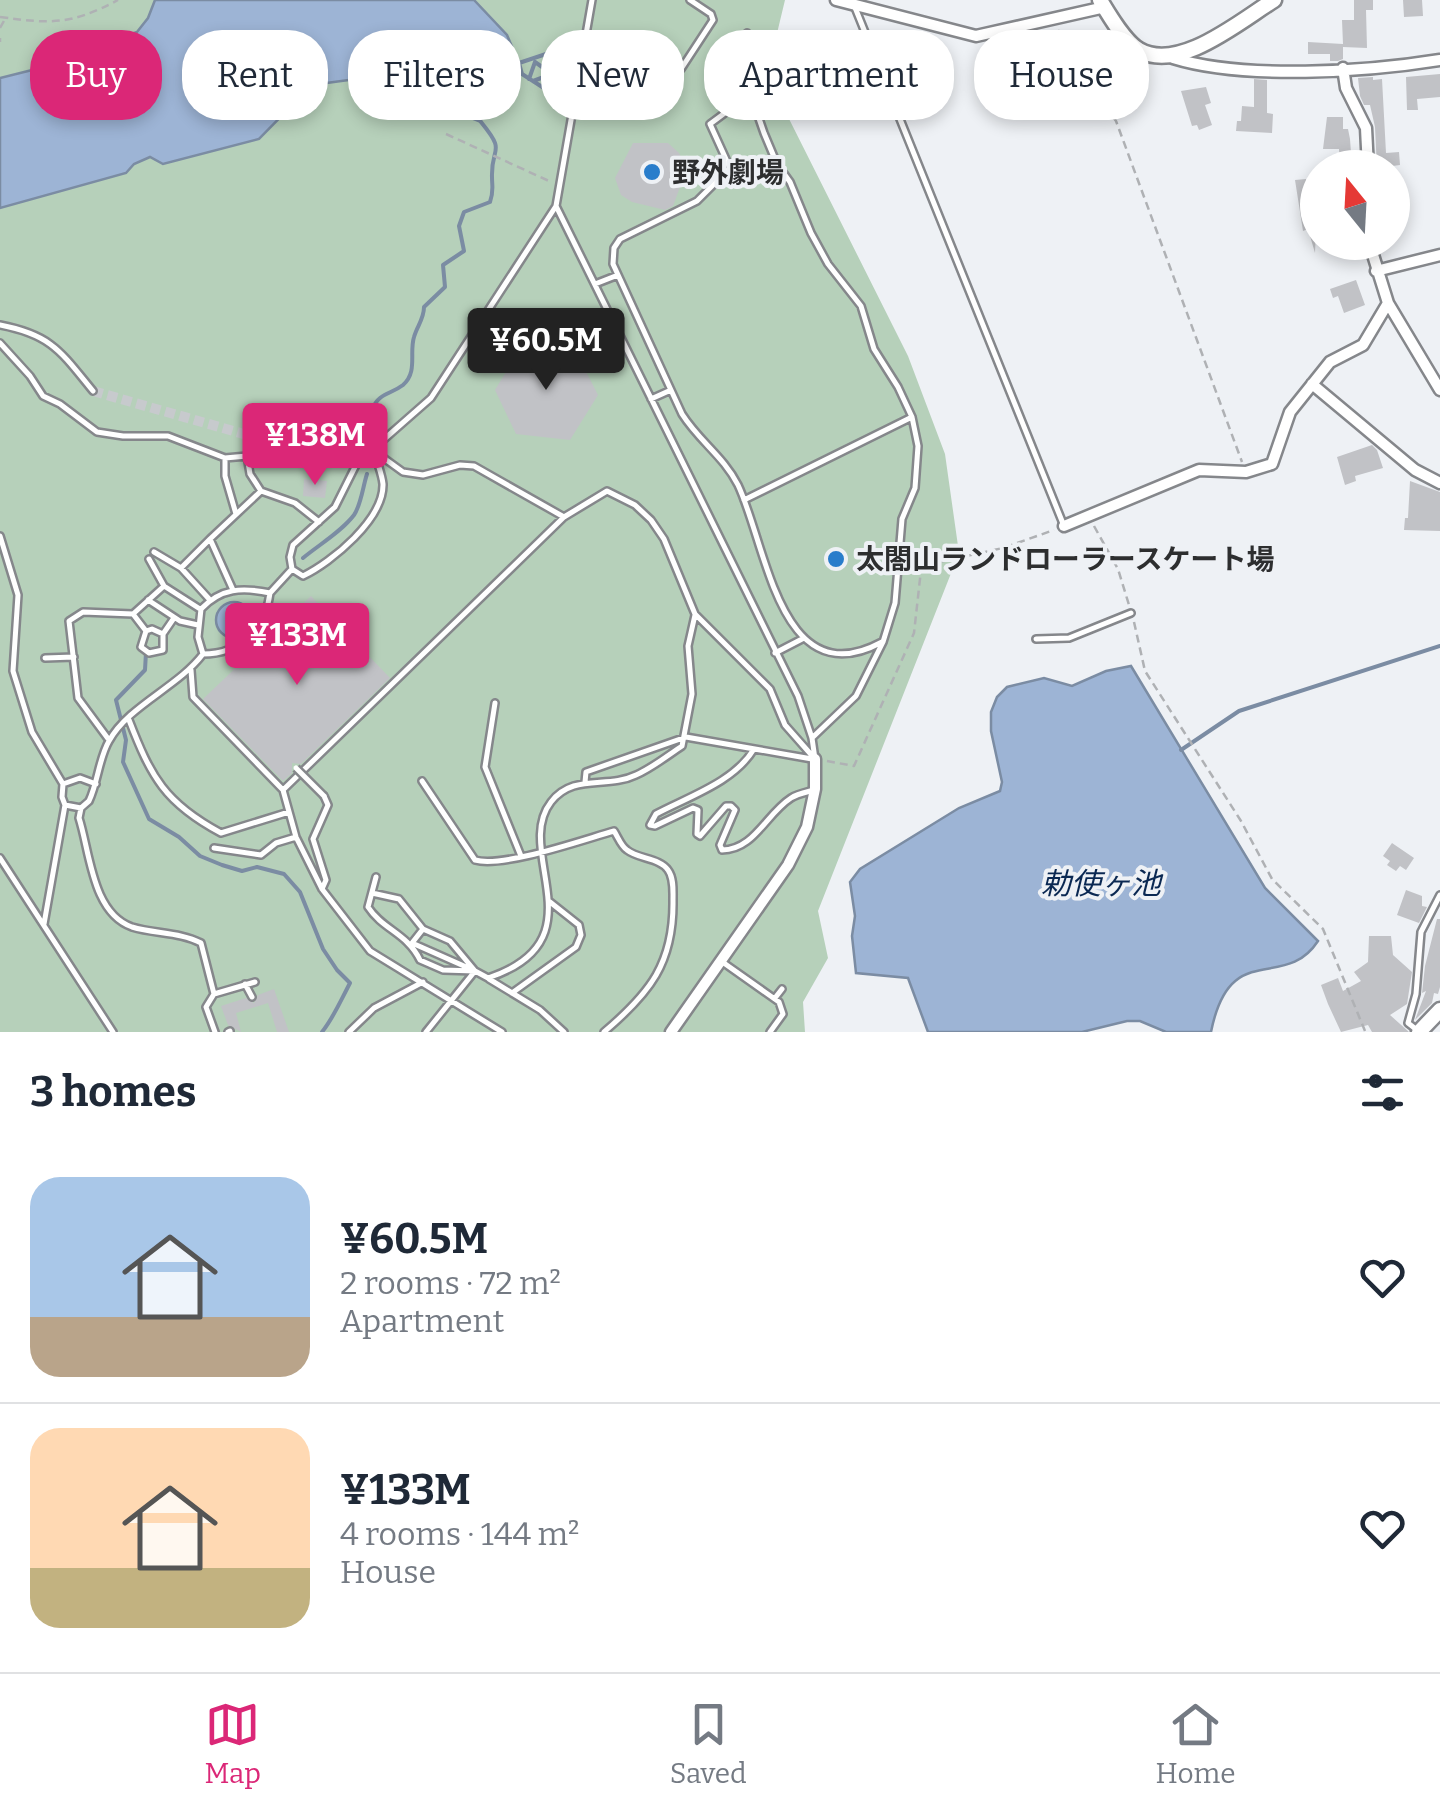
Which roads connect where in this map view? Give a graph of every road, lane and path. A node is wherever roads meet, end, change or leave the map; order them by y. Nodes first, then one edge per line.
1 (118, 0) edge
2 (592, 0) edge
3 (690, 0) edge
4 (836, 0) edge
5 (1274, 0) edge
6 (853, 3) junction
7 (1102, 4) edge
8 (3, 17) edge
9 (1053, 20) junction
10 (0, 28) edge
11 (1173, 58) junction
12 (1440, 60) edge
13 (684, 64) edge
14 (1343, 68) junction
15 (715, 120) edge
16 (760, 120) edge
17 (446, 134) dead end
18 (1367, 150) edge
19 (777, 164) junction
20 (730, 168) junction
21 (560, 186) junction
22 (556, 206) junction
23 (1440, 255) edge
24 (1374, 260) edge
25 (1376, 271) junction
26 (618, 275) junction
27 (595, 284) junction
28 (1388, 303) junction
29 (0, 325) edge
30 (0, 343) edge
31 (1312, 384) junction
32 (670, 390) junction
33 (1440, 390) edge
34 (93, 391) tunnel mouth
35 (651, 399) junction
36 (285, 413) dead end
37 (912, 418) junction
38 (293, 448) tunnel mouth
39 (374, 450) junction
40 (247, 456) junction
41 (225, 458) junction
42 (1246, 472) junction
43 (1440, 483) edge
44 (262, 492) junction
45 (744, 500) junction
46 (236, 514) junction
47 (1088, 516) junction
48 (564, 517) junction
49 (319, 522) junction
50 (1064, 526) junction
51 (0, 536) edge
52 (210, 539) junction
53 (154, 552) dead end
54 (149, 559) dead end
55 (181, 568) junction
56 (292, 569) junction
57 (164, 586) junction
58 (233, 590) junction
59 (270, 593) junction
60 (148, 600) junction
61 (210, 600) junction
62 (200, 609) junction
63 (1132, 613) junction
64 (133, 614) junction
65 (695, 614) junction
66 (174, 618) junction
67 (198, 625) junction
68 (146, 632) junction
69 (163, 634) junction
70 (805, 638) junction
71 (1036, 639) dead end
72 (882, 642) junction
73 (775, 653) junction
74 (202, 654) junction
75 (74, 657) junction
76 (45, 658) dead end
77 (191, 670) junction
78 (494, 703) dead end
79 (129, 719) junction
80 (686, 737) junction
81 (812, 738) junction
82 (109, 740) junction
83 (754, 749) junction
84 (816, 759) junction
85 (296, 768) dead end
86 (422, 781) dead end
87 (585, 782) junction
88 (63, 784) junction
89 (96, 784) junction
90 (815, 789) junction
91 (283, 790) junction
92 (65, 805) junction
93 (81, 808) junction
94 (289, 812) junction
95 (296, 837) junction
96 (214, 848) dead end
97 (542, 851) junction
98 (521, 856) junction
99 (0, 858) edge
100 (376, 876) dead end
101 (322, 889) junction
102 (372, 893) junction
103 (1440, 895) edge
104 (550, 902) junction
105 (44, 924) junction
106 (424, 929) junction
107 (412, 943) junction
108 (721, 961) junction
109 (475, 972) junction
110 (488, 978) junction
111 (255, 982) dead end
112 (423, 982) junction
113 (245, 984) junction
114 (782, 989) dead end
115 (512, 993) junction
116 (214, 994) junction
117 (252, 996) dead end
118 (774, 998) junction
119 (452, 1000) junction
120 (1440, 1010) edge
121 (1365, 1031) edge
122 (113, 1032) edge
123 (214, 1032) edge
124 (349, 1032) edge
125 (426, 1032) edge
126 (502, 1032) edge
127 (564, 1032) edge
128 (604, 1032) edge
129 (671, 1032) edge
130 (770, 1032) edge
131 (1419, 1032) edge

1 - 8 path
2 - 21 lane
3 - 13 lane
4 - 6 street
5 - 11 street
6 - 9 street
6 - 50 lane
7 - 9 street
7 - 11 street
8 - 10 path
9 - 42 path
11 - 14 street
12 - 14 street
14 - 18 street
15 - 20 lane
16 - 19 lane
17 - 21 path
19 - 20 lane
19 - 37 lane
20 - 26 lane
21 - 22 lane
22 - 27 lane
22 - 39 lane
23 - 25 street
24 - 25 street
25 - 28 street
26 - 27 lane
26 - 32 lane
27 - 35 lane
28 - 31 street
28 - 33 street
29 - 34 lane
30 - 41 lane
31 - 42 street
31 - 43 street
32 - 35 lane
32 - 45 lane
35 - 73 lane
36 - 40 lane
37 - 45 lane
37 - 72 lane
38 - 39 lane
39 - 48 lane
39 - 49 lane
39 - 56 lane
40 - 41 lane
40 - 44 lane
41 - 46 lane
42 - 47 street
44 - 46 lane
44 - 49 lane
45 - 70 lane
46 - 52 lane
47 - 50 street
47 - 63 path
48 - 65 lane
48 - 91 lane
49 - 56 lane
50 - 84 path
51 - 88 lane
52 - 55 lane
52 - 58 lane
53 - 55 lane
54 - 57 lane
55 - 61 lane
56 - 59 lane
57 - 60 lane
57 - 62 lane
58 - 59 lane
58 - 61 lane
59 - 74 lane
60 - 64 lane
60 - 66 lane
61 - 62 lane
62 - 67 lane
63 - 71 lane
63 - 121 path
64 - 68 lane
64 - 75 lane
65 - 80 lane
65 - 84 lane
66 - 67 lane
66 - 69 lane
67 - 74 lane
68 - 69 lane
68 - 69 lane
70 - 72 lane
70 - 73 lane
72 - 81 lane
73 - 81 lane
74 - 77 lane
75 - 76 lane
75 - 82 lane
77 - 79 lane
77 - 91 lane
78 - 98 lane
79 - 82 lane
79 - 94 lane
80 - 83 lane
80 - 87 lane
80 - 87 lane
81 - 84 lane
82 - 89 lane
83 - 84 lane
83 - 90 lane
84 - 90 street
85 - 101 lane, bridge
86 - 98 lane
87 - 97 lane
88 - 89 lane
88 - 92 lane
89 - 93 lane
90 - 108 street
91 - 94 lane
92 - 93 lane
92 - 105 lane
93 - 116 lane
94 - 95 lane
95 - 96 lane
95 - 101 lane
97 - 98 lane
97 - 104 lane
97 - 128 lane
99 - 105 lane
100 - 102 lane
101 - 112 lane
102 - 106 lane
102 - 107 lane
103 - 131 lane
104 - 110 lane
104 - 115 lane
105 - 122 lane
106 - 107 lane
106 - 109 lane
107 - 109 lane
107 - 109 lane
108 - 118 lane
108 - 129 street
109 - 110 lane
109 - 119 lane
110 - 115 lane
111 - 113 lane
112 - 119 lane
112 - 124 lane
113 - 116 lane
113 - 117 lane
114 - 118 lane
115 - 127 lane
116 - 123 lane
118 - 130 lane
119 - 125 lane
119 - 126 lane
120 - 131 street

